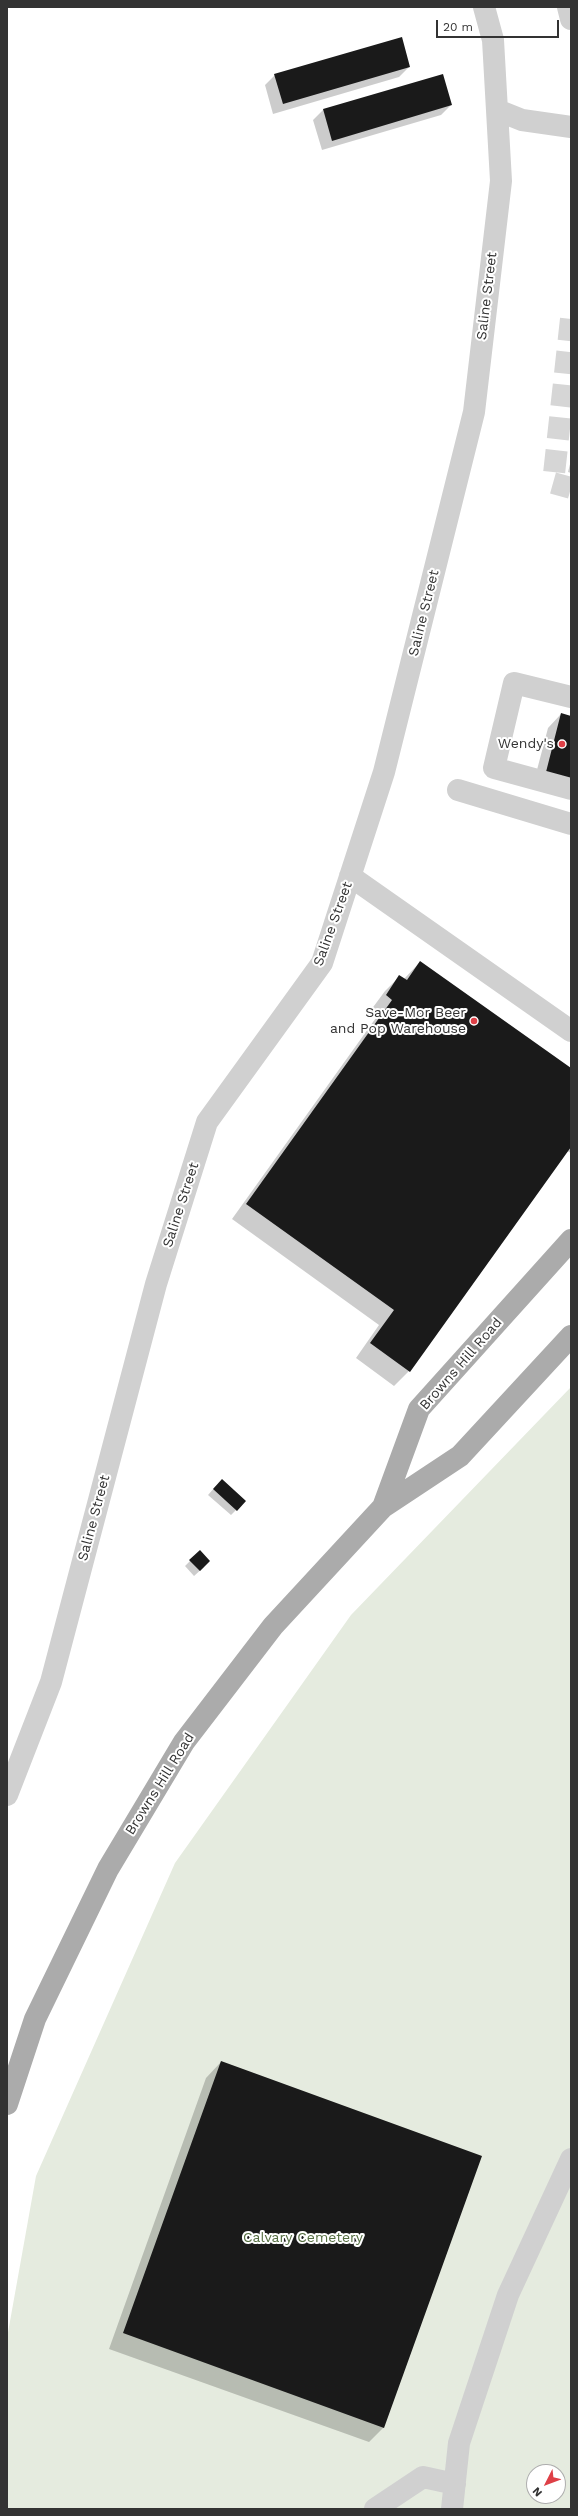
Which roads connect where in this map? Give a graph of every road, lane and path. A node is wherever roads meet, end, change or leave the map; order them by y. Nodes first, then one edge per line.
1 (484, 7) edge
2 (568, 7) edge
3 (571, 19) edge
4 (497, 110) junction
5 (571, 127) edge
6 (571, 697) edge
7 (571, 789) edge
8 (458, 790) dead end
9 (571, 824) edge
10 (350, 876) junction
11 (571, 1031) edge
12 (571, 1240) edge
13 (571, 1336) edge
14 (383, 1507) junction
15 (7, 1795) edge
16 (7, 2104) edge
17 (571, 2159) edge
18 (455, 2484) junction
19 (375, 2509) edge
20 (452, 2509) edge

1 - 4 street, Saline Street
2 - 3 street
4 - 5 street
4 - 10 street, Saline Street
6 - 7 street
8 - 9 street
10 - 11 street
10 - 15 street, Saline Street
12 - 14 main road, Browns Hill Road
13 - 14 main road, Browns Hill Road
14 - 16 main road, Browns Hill Road
17 - 18 street
18 - 19 street
18 - 20 street

